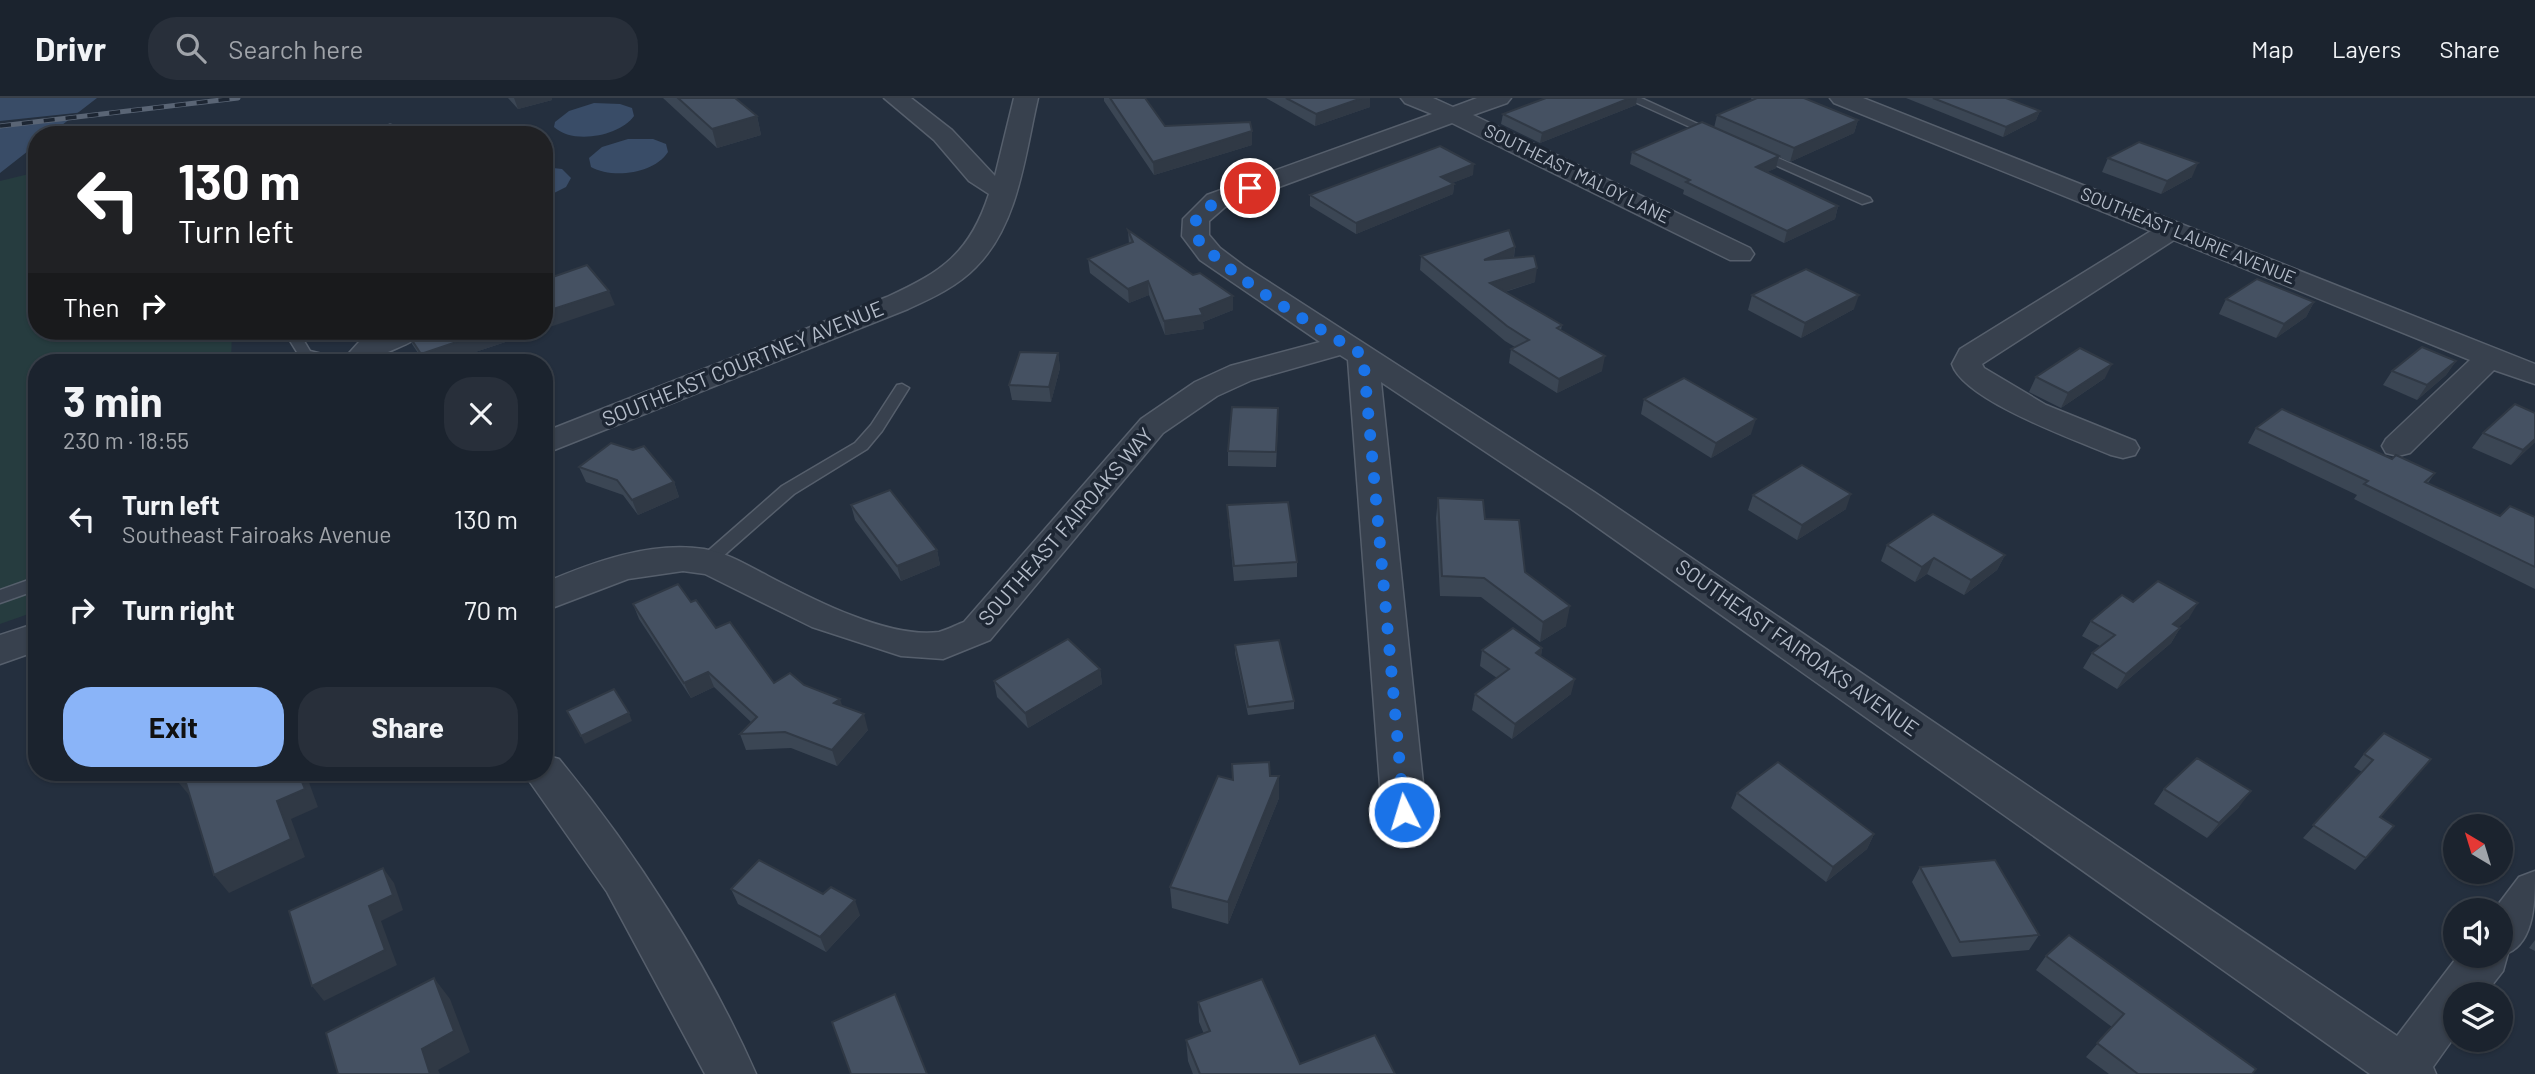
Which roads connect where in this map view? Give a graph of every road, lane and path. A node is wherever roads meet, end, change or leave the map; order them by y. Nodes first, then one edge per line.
1 (896, 98) edge
2 (1026, 98) edge
3 (1413, 98) edge
4 (1499, 98) edge
5 (1632, 98) edge
6 (1842, 98) edge
7 (1450, 115) junction
8 (1731, 142) edge
9 (1743, 147) edge
10 (1002, 191) junction
11 (1866, 201) dead end
12 (2172, 230) junction
13 (1740, 254) dead end
14 (388, 340) edge
15 (1354, 350) junction
16 (364, 354) edge
17 (2490, 356) junction
18 (2535, 375) edge
19 (902, 388) dead end
20 (553, 439) edge
21 (2398, 446) dead end
22 (2123, 448) dead end
23 (707, 561) junction
24 (28, 586) edge
25 (553, 594) edge
26 (0, 597) edge
27 (28, 639) edge
28 (0, 650) edge
29 (553, 781) edge
30 (1404, 812) dead end
31 (2535, 890) edge
32 (2513, 920) edge
33 (2477, 968) edge
34 (2466, 982) edge
35 (2443, 1014) edge
36 (2404, 1072) edge
37 (731, 1074) edge

1 - 10 street
2 - 10 street, SOUTHEAST COURTNEY AVENUE
3 - 7 street, SOUTHEAST MALOY LANE
4 - 7 street
5 - 8 lane
6 - 12 street, SOUTHEAST LAURIE AVENUE
7 - 13 street, SOUTHEAST MALOY LANE
7 - 15 street, SOUTHEAST FAIROAKS AVENUE
9 - 11 lane
10 - 20 street, SOUTHEAST COURTNEY AVENUE
12 - 17 street, SOUTHEAST LAURIE AVENUE
12 - 22 street
14 - 16 street
15 - 23 street, SOUTHEAST FAIROAKS WAY
15 - 30 street
15 - 36 street, SOUTHEAST FAIROAKS AVENUE
17 - 18 street, SOUTHEAST LAURIE AVENUE
17 - 21 street
19 - 23 lane
23 - 25 street, SOUTHEAST FAIROAKS WAY
24 - 26 lane
27 - 28 street
29 - 37 street
31 - 32 street
33 - 34 street
35 - 36 street

